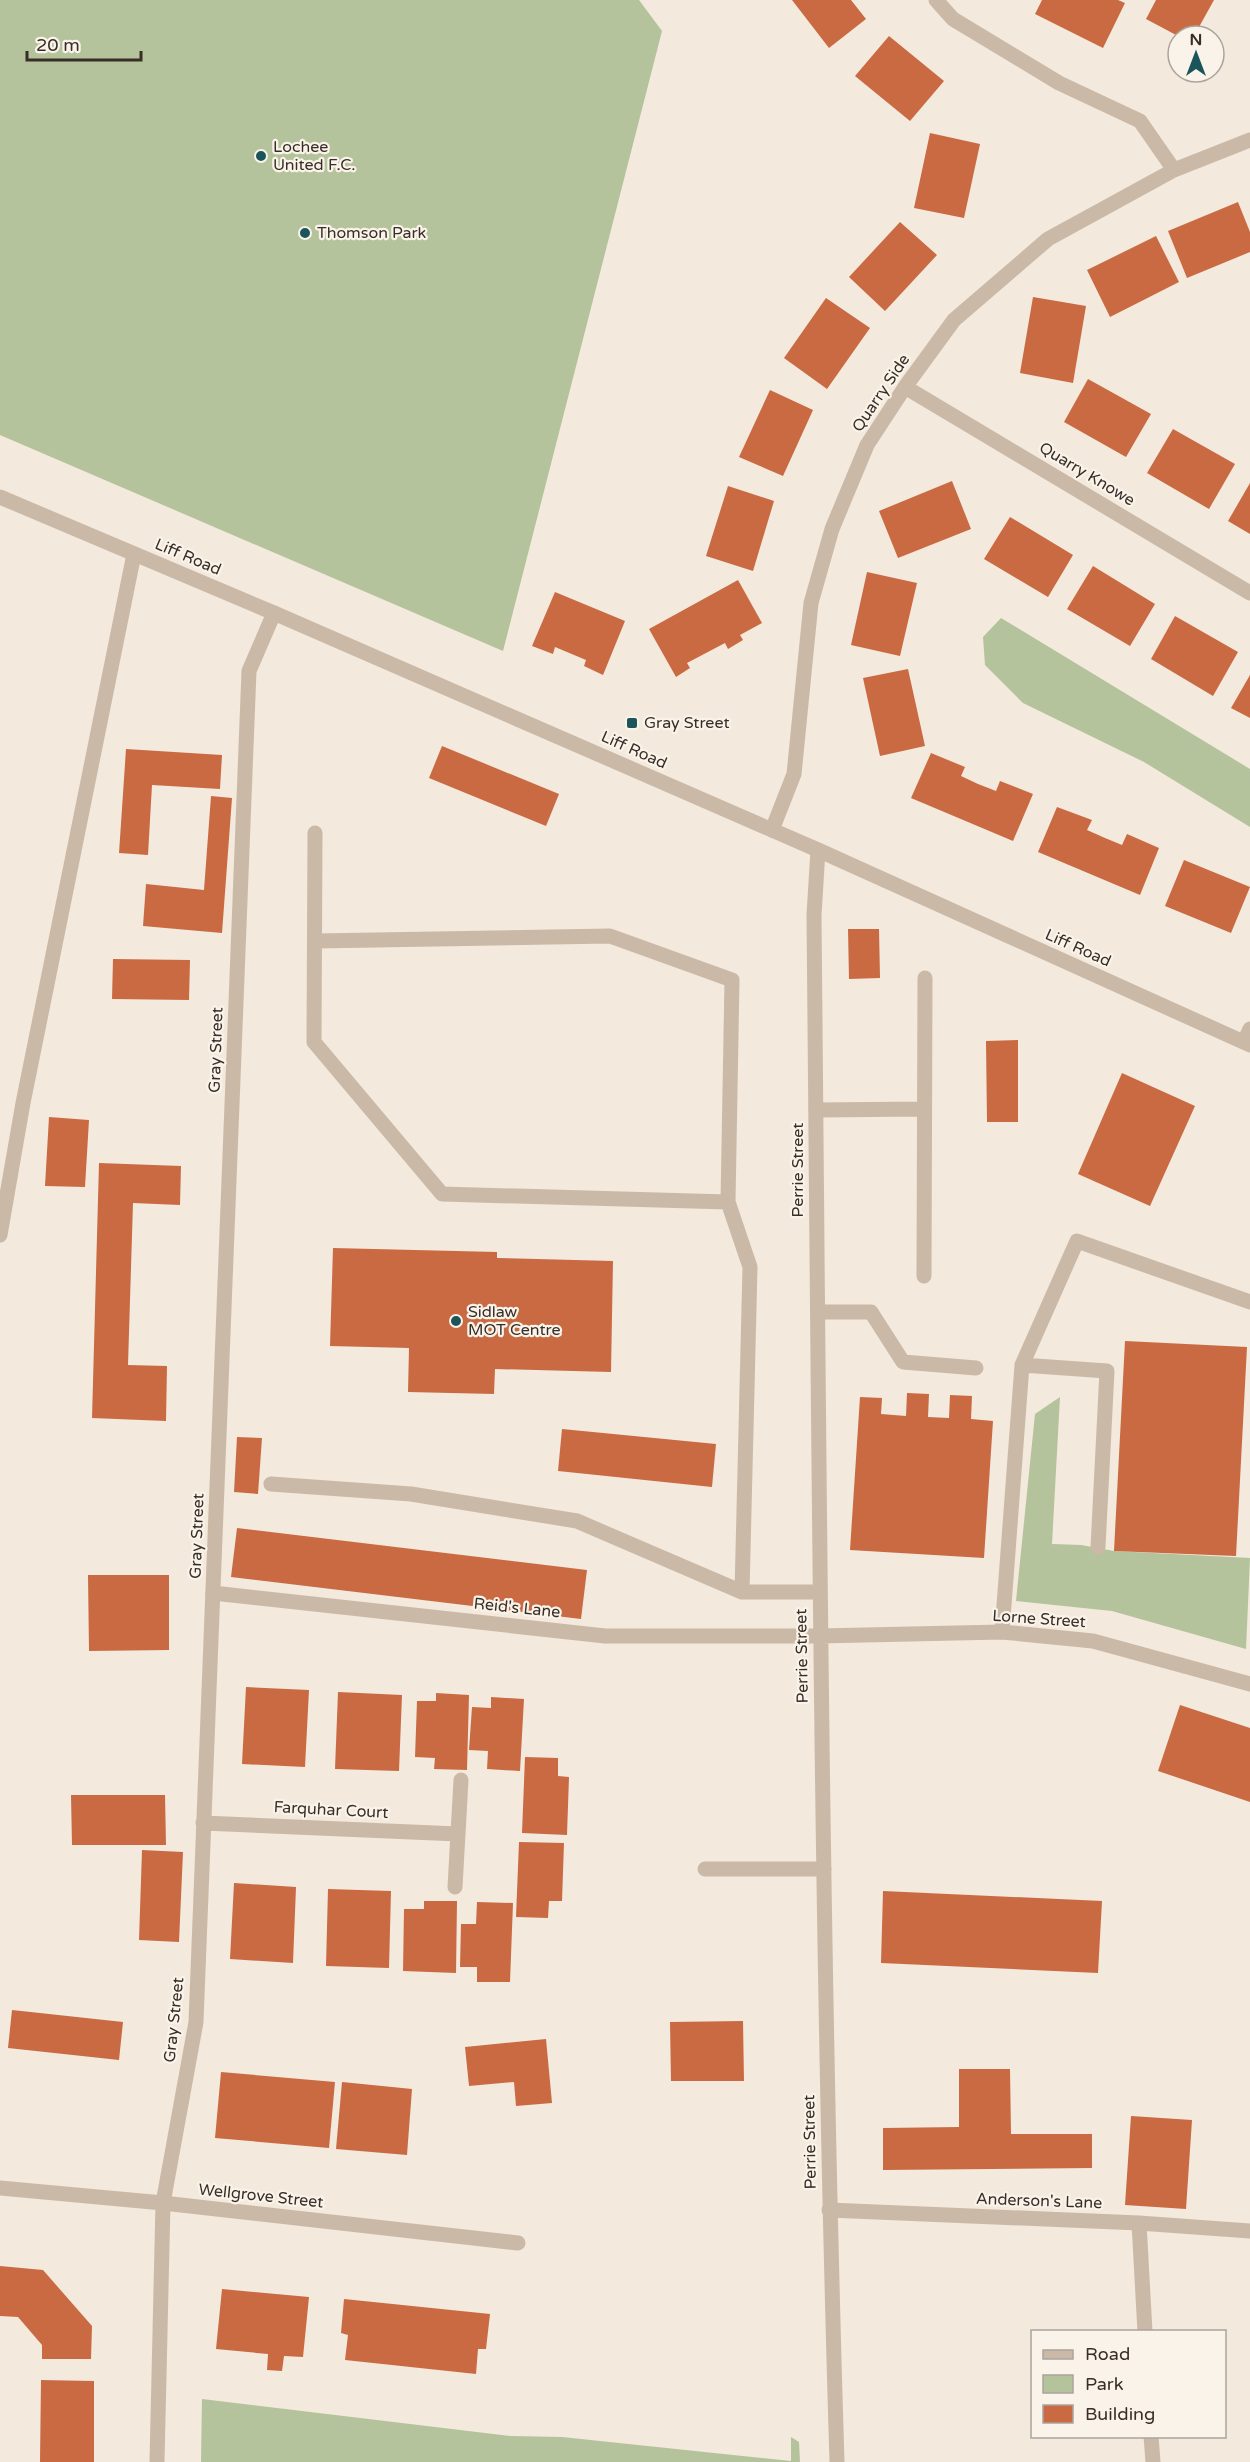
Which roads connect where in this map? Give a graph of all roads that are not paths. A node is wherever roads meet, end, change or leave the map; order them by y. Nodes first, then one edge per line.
1 (936, 0) edge
2 (1250, 140) edge
3 (1174, 170) junction
4 (905, 387) junction
5 (0, 497) edge
6 (134, 554) junction
7 (1250, 592) edge
8 (274, 613) junction
9 (772, 830) junction
10 (315, 832) dead end
11 (818, 850) junction
12 (315, 941) junction
13 (925, 978) dead end
14 (1248, 1039) edge
15 (924, 1109) junction
16 (816, 1110) junction
17 (728, 1202) junction
18 (0, 1235) edge
19 (924, 1276) dead end
20 (1250, 1302) edge
21 (818, 1312) junction
22 (1022, 1365) junction
23 (976, 1368) dead end
24 (271, 1484) dead end
25 (1098, 1547) dead end
26 (742, 1592) junction
27 (819, 1592) junction
28 (213, 1593) junction
29 (1002, 1632) junction
30 (819, 1636) junction
31 (1250, 1684) edge
32 (461, 1780) dead end
33 (203, 1822) junction
34 (458, 1834) junction
35 (705, 1869) dead end
36 (824, 1869) junction
37 (455, 1887) dead end
38 (0, 2188) edge
39 (163, 2204) junction
40 (829, 2210) junction
41 (1139, 2223) junction
42 (1250, 2231) edge
43 (518, 2243) dead end
44 (1145, 2330) edge
45 (1151, 2438) edge
46 (157, 2462) edge
47 (837, 2462) edge
48 (1153, 2462) edge

1 - 3 street
2 - 3 street, Quarry Side
3 - 4 street, Quarry Side
4 - 7 street, Quarry Knowe
4 - 9 street, Quarry Side
5 - 6 street, Liff Road
6 - 8 street, Liff Road
6 - 18 street
8 - 9 street, Liff Road
8 - 28 street, Gray Street
9 - 11 street, Liff Road
10 - 12 street
11 - 14 street, Liff Road
11 - 16 street, Perrie Street
12 - 17 street
12 - 17 street
13 - 15 street
15 - 16 street
15 - 19 street
16 - 21 street, Perrie Street
17 - 26 street
20 - 22 street
21 - 23 street
21 - 27 street, Perrie Street
22 - 25 street
22 - 29 street
24 - 26 street
26 - 27 street
27 - 30 street, Perrie Street
28 - 30 street, Reid's Lane
28 - 33 street, Gray Street
29 - 30 street, Lorne Street
29 - 31 street, Lorne Street
30 - 36 street, Perrie Street
32 - 34 street
33 - 34 street, Farquhar Court
33 - 39 street, Gray Street
34 - 37 street
35 - 36 street
36 - 40 street, Perrie Street
38 - 39 street, Wellgrove Street
39 - 43 street, Wellgrove Street
39 - 46 street, Gray Street
40 - 41 street, Anderson's Lane
40 - 47 street, Perrie Street
41 - 42 street, Anderson's Lane
41 - 44 street
45 - 48 street

